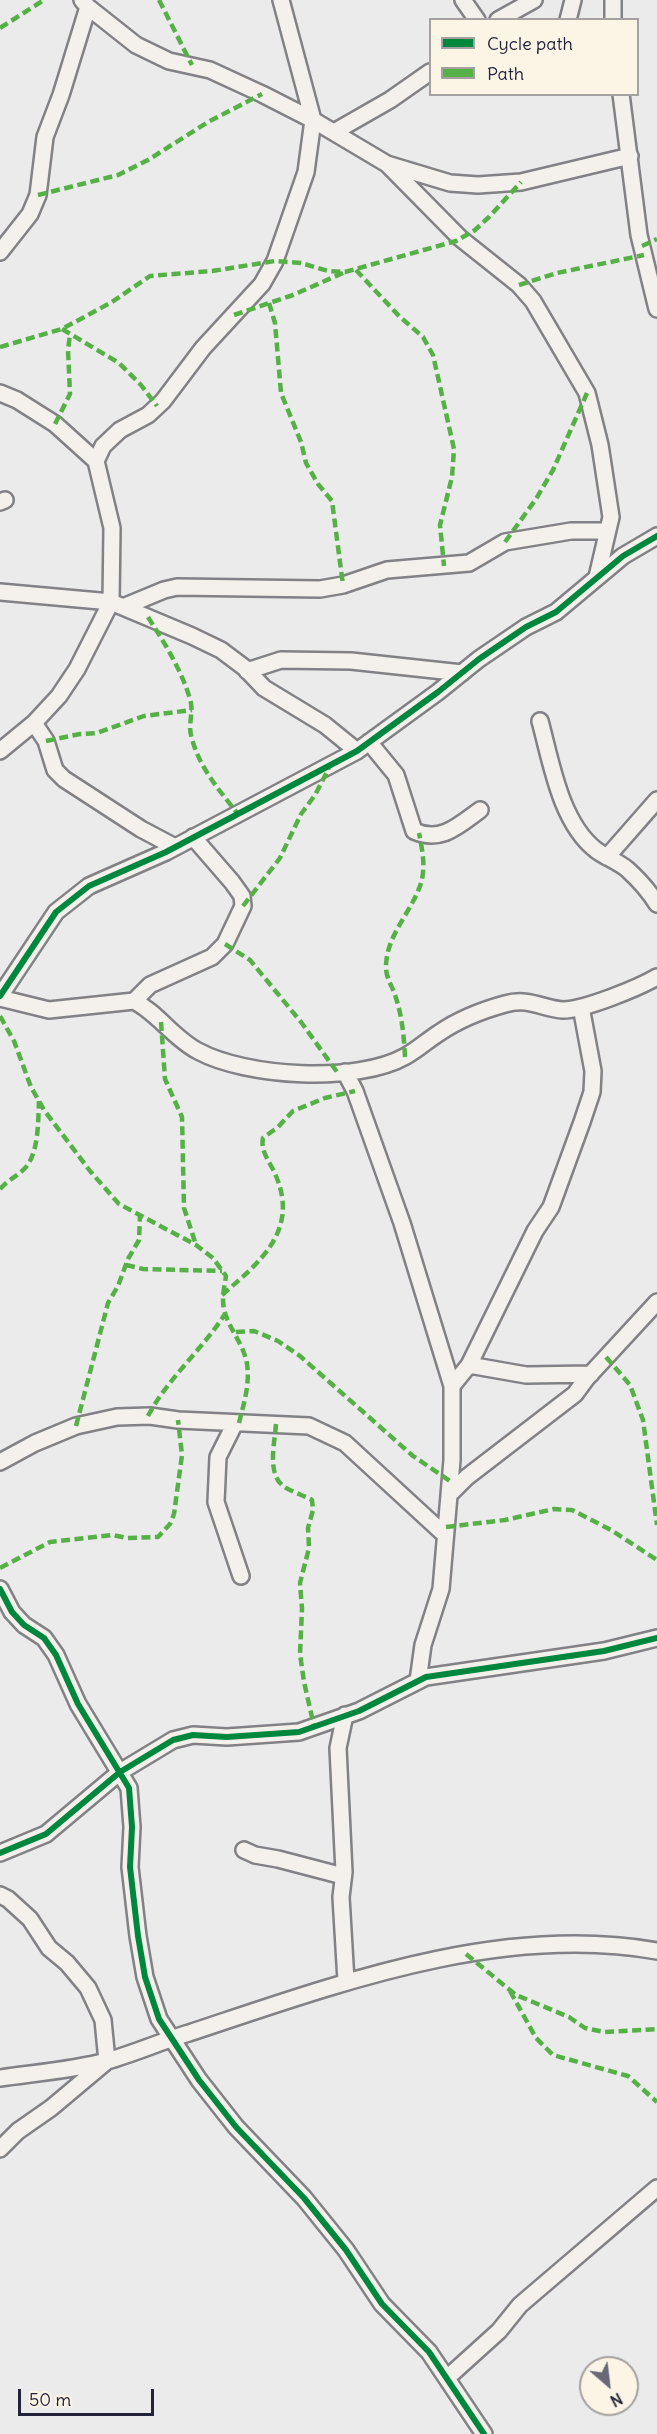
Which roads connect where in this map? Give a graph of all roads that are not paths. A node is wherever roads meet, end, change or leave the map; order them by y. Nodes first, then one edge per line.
1 (281, 0) edge
2 (463, 0) edge
3 (534, 0) edge
4 (573, 0) edge
5 (613, 0) edge
6 (85, 3) edge
7 (476, 18) edge
8 (502, 18) edge
9 (568, 18) edge
10 (614, 18) edge
11 (429, 73) edge
12 (621, 96) edge
13 (313, 120) junction
14 (334, 132) junction
15 (630, 156) junction
16 (387, 164) junction
17 (0, 252) edge
18 (657, 309) edge
19 (0, 393) edge
20 (96, 461) junction
21 (608, 531) junction
22 (657, 536) edge
23 (597, 577) junction
24 (0, 592) edge
25 (117, 604) junction
26 (247, 671) junction
27 (462, 673) junction
28 (540, 721) dead end
29 (34, 723) junction
30 (363, 746) junction
31 (0, 751) edge
32 (657, 800) edge
33 (480, 810) dead end
34 (194, 837) junction
35 (175, 847) junction
36 (607, 857) junction
37 (657, 904) edge
38 (657, 977) edge
39 (0, 997) edge
40 (134, 1001) junction
41 (580, 1007) junction
42 (345, 1072) junction
43 (657, 1302) edge
44 (469, 1365) junction
45 (591, 1374) junction
46 (452, 1386) junction
47 (235, 1423) junction
48 (0, 1462) edge
49 (448, 1495) junction
50 (445, 1535) junction
51 (241, 1576) dead end
52 (0, 1589) edge
53 (657, 1638) edge
54 (418, 1680) junction
55 (345, 1715) junction
56 (120, 1772) junction
57 (244, 1850) dead end
58 (0, 1853) edge
59 (343, 1876) junction
60 (0, 1895) edge
61 (657, 1951) edge
62 (346, 1981) junction
63 (172, 2038) junction
64 (107, 2061) junction
65 (0, 2078) edge
66 (0, 2150) edge
67 (657, 2188) edge
68 (447, 2378) junction
69 (484, 2434) edge

1 - 13 street
2 - 7 street
3 - 8 street
4 - 9 street
5 - 10 street
6 - 13 street
6 - 17 street
11 - 14 street
12 - 15 street
13 - 14 street
13 - 20 street
14 - 16 street
15 - 16 street
15 - 18 street
16 - 21 street
19 - 20 street
20 - 25 street
21 - 23 street
21 - 25 street
22 - 23 street
23 - 27 street
24 - 25 street
25 - 26 street
25 - 29 street
26 - 27 street
26 - 30 street
27 - 30 street
28 - 36 street
29 - 31 street
29 - 35 street
30 - 33 street
30 - 34 street
32 - 36 street
34 - 35 street
34 - 40 street
35 - 39 street
36 - 37 street
38 - 41 street
39 - 40 street
40 - 42 street
41 - 42 street
41 - 44 street
42 - 46 street
43 - 45 street
44 - 45 street
44 - 46 street
45 - 49 street
46 - 49 street
47 - 48 street
47 - 50 street
47 - 51 street
49 - 50 street
50 - 54 street
52 - 56 street
53 - 54 street
54 - 55 street
55 - 56 street
55 - 59 street
56 - 58 street
56 - 63 street
57 - 59 street
59 - 62 street
60 - 64 street
61 - 62 street
62 - 63 street
63 - 64 street
63 - 68 street
64 - 65 street
64 - 66 street
67 - 68 street
68 - 69 street

